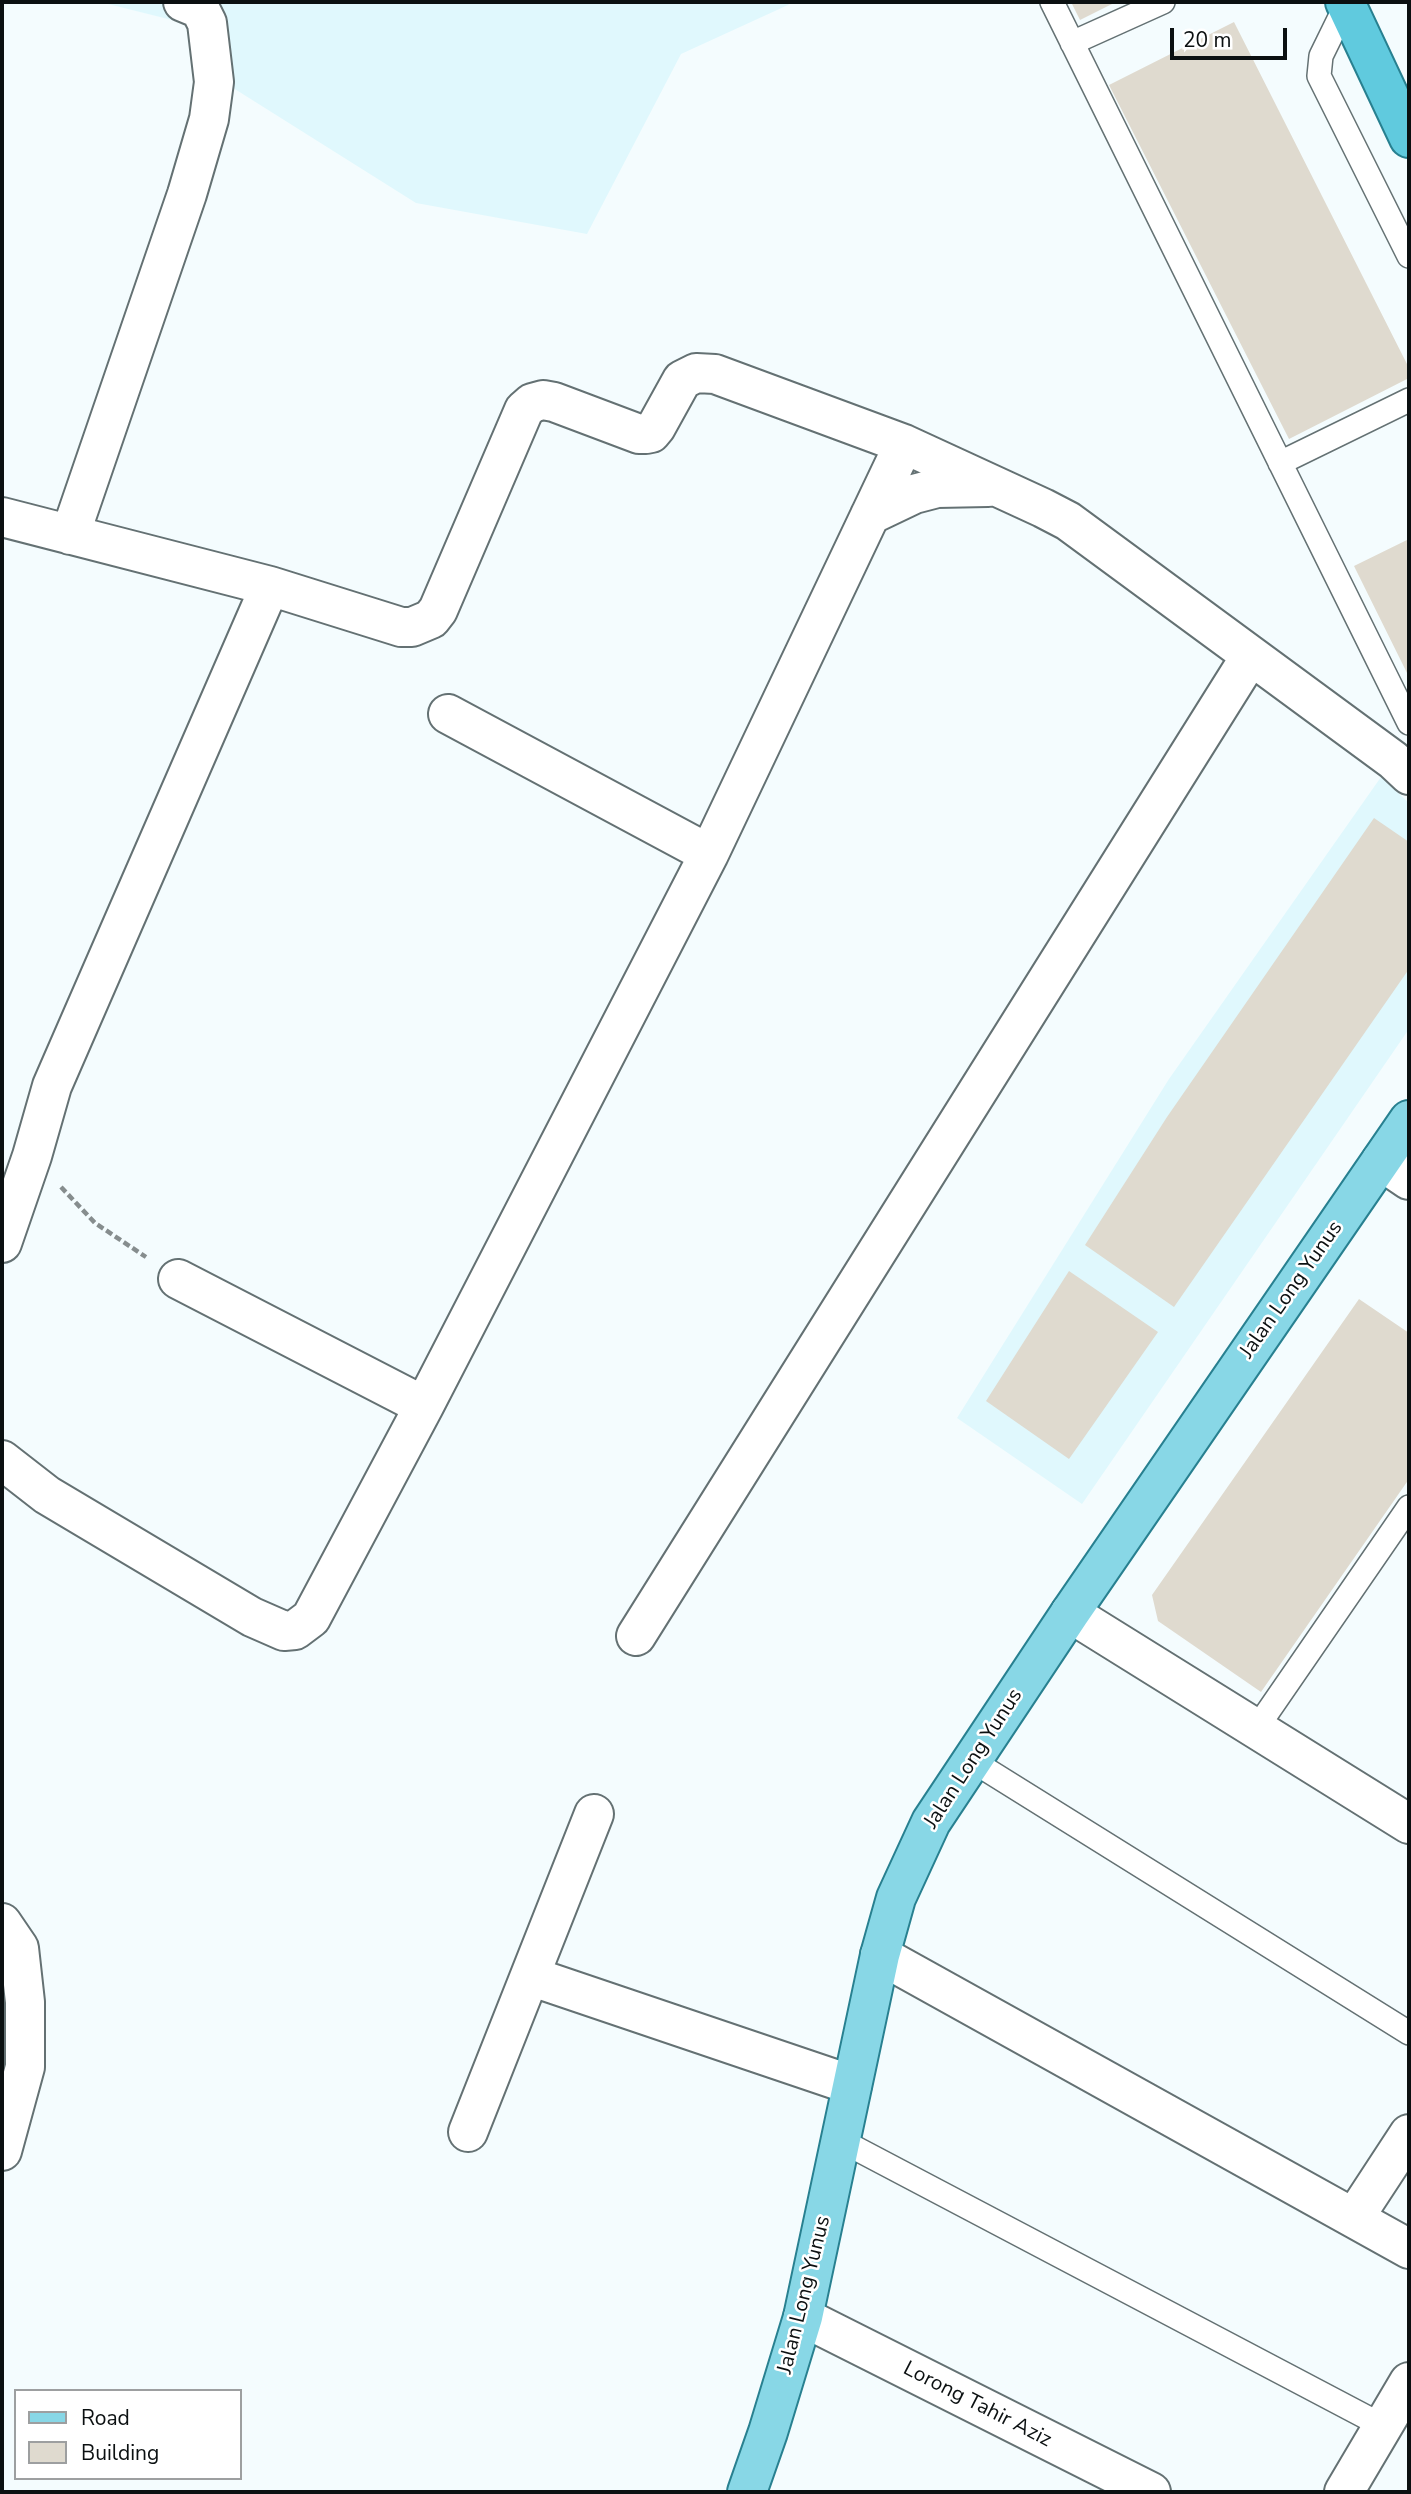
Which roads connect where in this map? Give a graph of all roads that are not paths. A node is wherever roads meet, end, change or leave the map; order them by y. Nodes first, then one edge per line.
1 (183, 2) edge
2 (1052, 2) edge
3 (1163, 2) edge
4 (1346, 4) edge
5 (1072, 43) junction
6 (1409, 138) edge
7 (1409, 257) edge
8 (1409, 400) edge
9 (904, 444) junction
10 (1280, 463) junction
11 (998, 487) junction
12 (870, 515) junction
13 (2, 517) edge
14 (70, 535) junction
15 (270, 586) junction
16 (1250, 657) junction
17 (448, 714) dead end
18 (1409, 723) edge
19 (1409, 775) edge
20 (709, 854) junction
21 (1409, 1120) edge
22 (1395, 1170) edge
23 (2, 1243) edge
24 (178, 1279) road end
25 (424, 1406) junction
26 (2, 1460) edge
27 (1409, 1507) edge
28 (1070, 1613) junction
29 (636, 1636) dead end
30 (1256, 1728) junction
31 (971, 1760) junction
32 (594, 1814) dead end
33 (1409, 1824) edge
34 (2, 1923) edge
35 (880, 1955) junction
36 (530, 1976) junction
37 (1409, 2033) edge
38 (852, 2085) junction
39 (468, 2132) dead end
40 (1409, 2134) edge
41 (840, 2140) junction
42 (2, 2151) edge
43 (1354, 2218) junction
44 (1409, 2249) edge
45 (803, 2317) junction
46 (1409, 2382) edge
47 (1383, 2426) junction
48 (747, 2492) edge
49 (1151, 2492) edge
50 (1344, 2492) edge

1 - 14 street
2 - 5 lane
3 - 5 lane
4 - 6 highway
4 - 7 lane
5 - 10 lane
8 - 10 lane
9 - 11 street
9 - 12 street
9 - 15 street
10 - 18 lane
11 - 12 street
11 - 16 street
12 - 20 street
13 - 14 street
14 - 15 street
15 - 23 street
16 - 19 street
16 - 29 street
17 - 20 street
20 - 25 street
21 - 22 main road, Jalan Long Yunus
22 - 28 main road, Jalan Long Yunus
24 - 25 street
25 - 26 street
27 - 30 lane
28 - 30 street
28 - 31 main road, Jalan Long Yunus
30 - 33 street
31 - 35 main road, Jalan Long Yunus
31 - 37 lane
32 - 36 street
34 - 42 street
35 - 38 main road, Jalan Long Yunus
35 - 43 street
36 - 38 street
36 - 39 street
38 - 41 main road, Jalan Long Yunus
40 - 43 street
41 - 45 main road, Jalan Long Yunus
41 - 47 lane
43 - 44 street
45 - 48 main road, Jalan Long Yunus
45 - 49 street, Lorong Tahir Aziz
46 - 47 street
47 - 50 street

